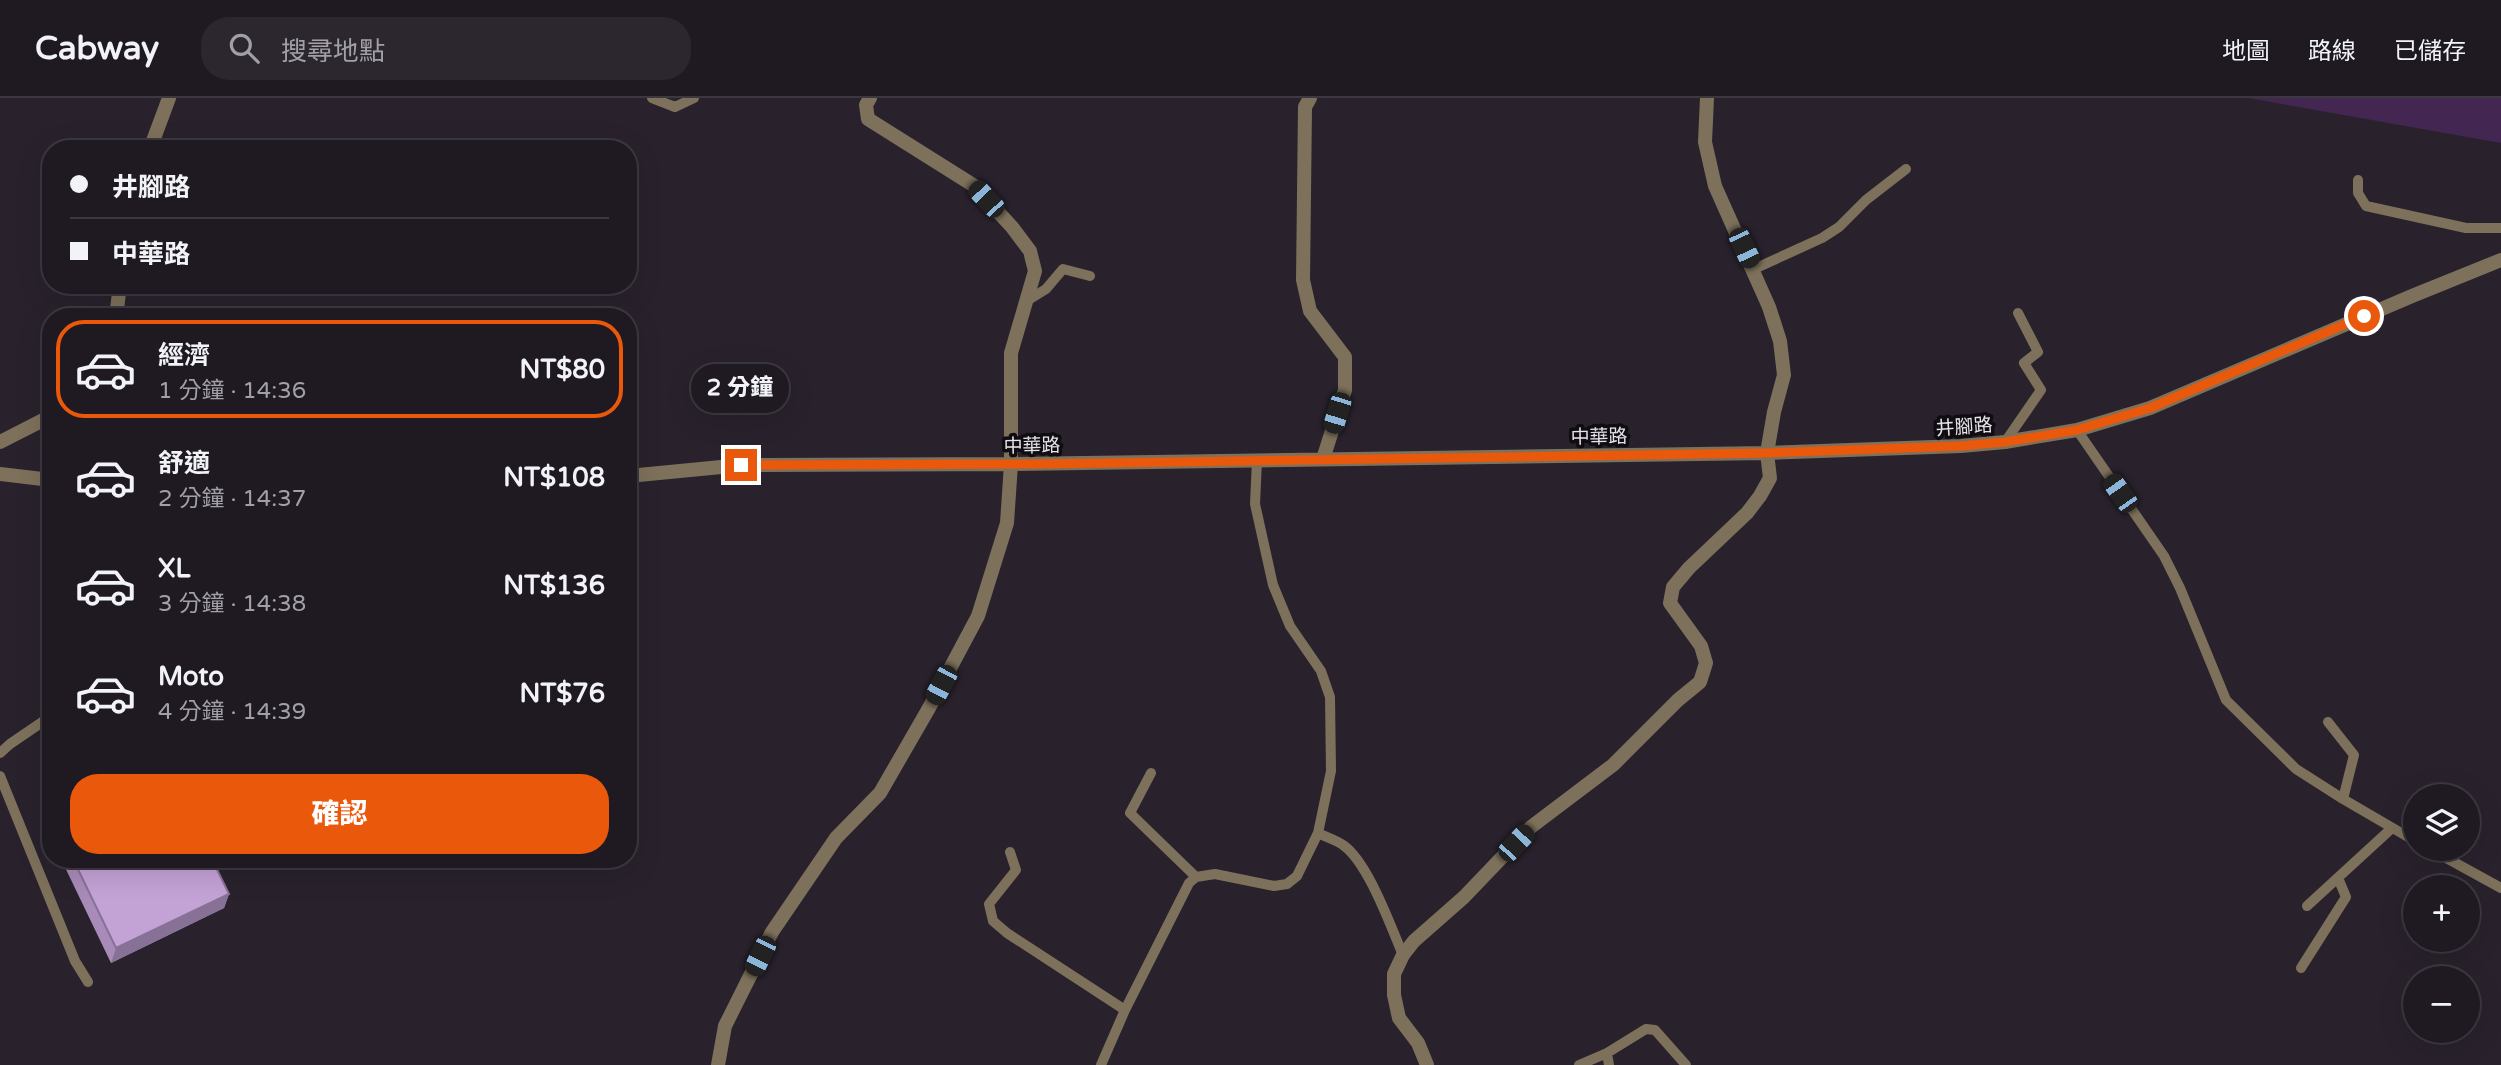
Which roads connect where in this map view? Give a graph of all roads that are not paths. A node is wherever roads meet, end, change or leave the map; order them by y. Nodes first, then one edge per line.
1 (169, 98) edge
2 (652, 98) edge
3 (694, 98) edge
4 (870, 98) edge
5 (1310, 98) edge
6 (1707, 98) edge
7 (153, 140) edge
8 (1906, 169) dead end
9 (2358, 180) dead end
10 (2501, 228) edge
11 (2501, 260) edge
12 (1754, 269) junction
13 (1090, 276) dead end
14 (1025, 302) junction
15 (2018, 313) dead end
16 (42, 421) edge
17 (2077, 430) junction
18 (0, 442) edge
19 (2005, 442) junction
20 (1767, 453) junction
21 (1323, 459) junction
22 (1257, 460) junction
23 (1011, 464) junction
24 (0, 474) edge
25 (637, 475) edge
26 (42, 479) edge
27 (42, 722) edge
28 (2328, 722) dead end
29 (0, 753) edge
30 (1151, 773) dead end
31 (0, 776) edge
32 (2343, 799) junction
33 (2392, 828) junction
34 (1318, 833) junction
35 (2403, 834) edge
36 (1010, 852) dead end
37 (2452, 861) edge
38 (1196, 877) junction
39 (2338, 878) junction
40 (2501, 888) edge
41 (2308, 906) dead end
42 (1403, 956) junction
43 (2301, 968) dead end
44 (88, 982) dead end
45 (1125, 1010) junction
46 (1608, 1059) edge
47 (718, 1065) edge
48 (1101, 1065) edge
49 (1427, 1065) edge
50 (1579, 1065) edge
51 (1686, 1065) edge

1 - 7 street
2 - 3 lane
4 - 14 street
5 - 21 street
6 - 12 street
8 - 12 lane
9 - 10 lane
11 - 17 street, 井腳路
12 - 20 street
13 - 14 lane
14 - 23 street
15 - 19 lane
16 - 18 street
17 - 19 street, 井腳路
17 - 32 lane
19 - 20 street, 井腳路
20 - 21 street, 中華路
20 - 42 street
21 - 22 street, 中華路
22 - 23 street, 中華路
22 - 34 lane
23 - 25 street, 中華路
23 - 47 street
24 - 26 street
27 - 29 lane
28 - 32 lane
30 - 38 lane
31 - 44 lane
32 - 33 lane
33 - 35 lane
33 - 39 lane
34 - 38 lane
34 - 42 lane
36 - 45 lane
37 - 40 lane
38 - 45 lane
39 - 41 lane
39 - 43 lane
42 - 49 street
45 - 48 lane
46 - 50 lane
46 - 51 lane

